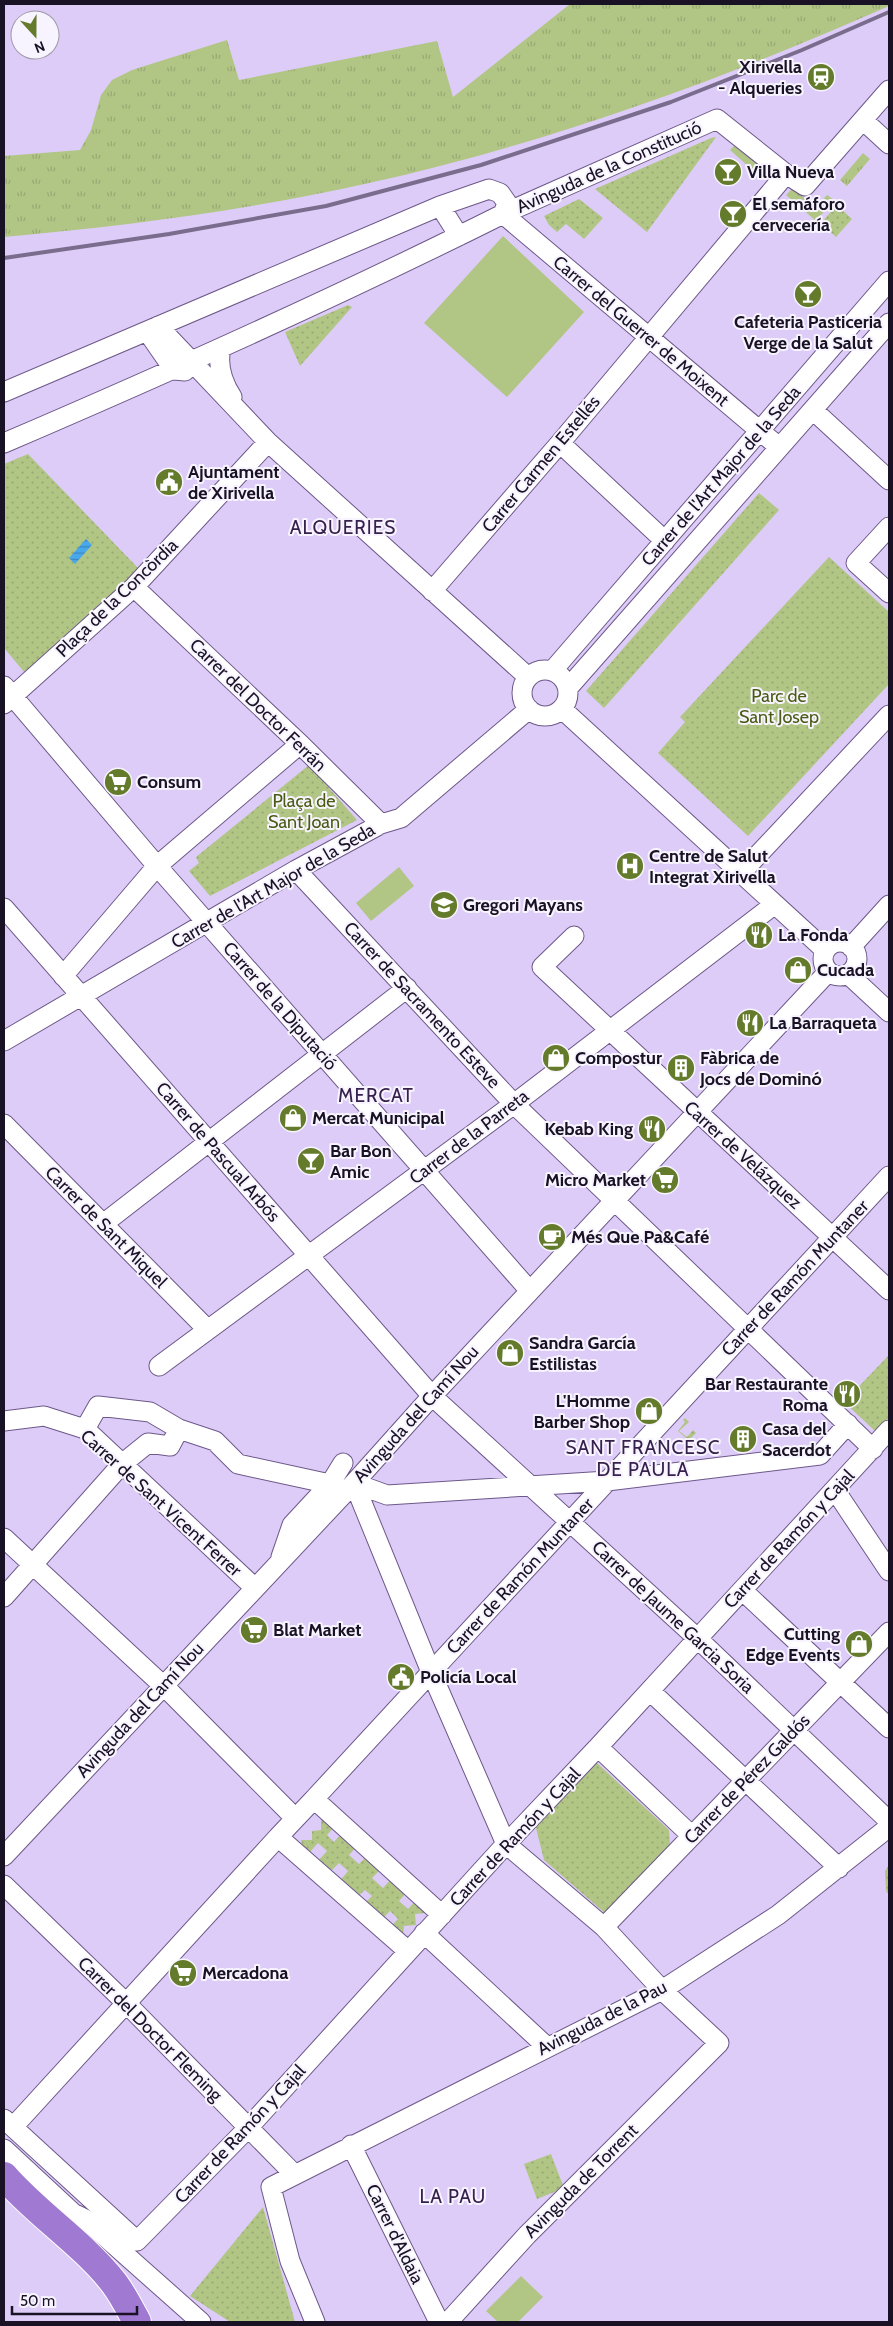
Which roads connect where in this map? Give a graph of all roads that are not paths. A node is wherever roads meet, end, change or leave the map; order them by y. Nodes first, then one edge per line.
1 (889, 90) edge
2 (864, 121) junction
3 (889, 144) edge
4 (786, 174) junction
5 (440, 206) junction
6 (503, 214) junction
7 (459, 236) junction
8 (889, 281) edge
9 (889, 324) edge
10 (152, 328) junction
11 (648, 337) junction
12 (221, 348) junction
13 (192, 362) junction
14 (174, 370) junction
15 (4, 392) edge
16 (813, 410) junction
17 (245, 417) junction
18 (760, 431) junction
19 (268, 442) junction
20 (4, 443) edge
21 (560, 443) junction
22 (779, 447) junction
23 (889, 480) edge
24 (889, 527) edge
25 (665, 541) junction
26 (134, 587) junction
27 (432, 591) junction
28 (889, 593) edge
29 (553, 670) junction
30 (528, 677) junction
31 (568, 688) junction
32 (7, 695) edge
33 (529, 709) junction
34 (562, 709) junction
35 (889, 715) edge
36 (300, 744) junction
37 (381, 824) junction
38 (157, 866) junction
39 (296, 870) junction
40 (741, 873) junction
41 (775, 904) junction
42 (889, 905) edge
43 (4, 908) edge
44 (207, 923) junction
45 (574, 936) dead end
46 (851, 946) junction
47 (825, 950) junction
48 (828, 972) junction
49 (848, 974) junction
50 (63, 976) junction
51 (407, 988) junction
52 (80, 997) junction
53 (889, 1012) edge
54 (608, 1030) junction
55 (4, 1041) edge
56 (322, 1054) junction
57 (514, 1104) junction
58 (696, 1112) junction
59 (4, 1124) edge
60 (209, 1141) junction
61 (425, 1171) junction
62 (889, 1176) edge
63 (614, 1200) junction
64 (103, 1224) junction
65 (833, 1237) junction
66 (309, 1257) junction
67 (889, 1290) edge
68 (530, 1291) junction
69 (207, 1329) junction
70 (748, 1329) junction
71 (159, 1366) dead end
72 (432, 1396) junction
73 (5, 1420) edge
74 (848, 1424) junction
75 (85, 1429) junction
76 (179, 1429) junction
77 (889, 1430) edge
78 (881, 1448) edge
79 (343, 1463) dead end
80 (122, 1464) junction
81 (607, 1481) junction
82 (354, 1483) junction
83 (330, 1484) junction
84 (533, 1487) junction
85 (835, 1490) junction
86 (570, 1521) junction
87 (4, 1538) edge
88 (278, 1563) junction
89 (32, 1565) junction
90 (889, 1571) edge
91 (255, 1588) junction
92 (742, 1590) junction
93 (4, 1597) edge
94 (889, 1632) edge
95 (697, 1638) junction
96 (431, 1672) junction
97 (840, 1682) junction
98 (162, 1685) junction
99 (650, 1691) junction
100 (889, 1728) edge
101 (794, 1730) junction
102 (598, 1747) junction
103 (746, 1780) junction
104 (314, 1799) junction
105 (295, 1818) junction
106 (889, 1820) edge
107 (889, 1827) edge
108 (692, 1836) junction
109 (278, 1837) junction
110 (506, 1844) junction
111 (4, 1856) edge
112 (839, 1868) junction
113 (4, 1885) edge
114 (442, 1914) junction
115 (604, 1927) junction
116 (424, 1933) junction
117 (408, 1951) junction
118 (662, 1990) junction
119 (126, 2004) junction
120 (548, 2047) junction
121 (8, 2123) edge
122 (248, 2128) junction
123 (351, 2145) junction
124 (4, 2149) edge
125 (294, 2174) junction
126 (9, 2185) edge
127 (137, 2322) edge
128 (201, 2322) edge
129 (315, 2322) edge
130 (439, 2322) edge
131 (448, 2322) edge

1 - 2 street, Avinguda de la Constitució
2 - 3 street
2 - 4 street, Avinguda de la Constitució
4 - 6 street, Avinguda de la Constitució
4 - 11 street, Carrer Carmen Estellés
5 - 6 street, Avinguda de la Constitució
5 - 7 street
5 - 10 street, Avinguda de la Constitució
6 - 7 street, Avinguda de la Constitució
6 - 11 street, Carrer del Guerrer de Moixent
7 - 12 street, Avinguda de la Constitució
8 - 18 street, Carrer de l'Art Major de la Seda
9 - 16 street, Carrer de l'Art Major de la Seda
10 - 13 street
10 - 14 street
10 - 15 street, Avinguda de la Constitució
11 - 18 street, Carrer del Guerrer de Moixent
11 - 21 street, Carrer Carmen Estellés
12 - 13 street, Avinguda de la Constitució
12 - 17 street
13 - 14 street, Avinguda de la Constitució
13 - 17 street
14 - 17 street
14 - 20 street, Avinguda de la Constitució
16 - 22 street, Carrer de l'Art Major de la Seda
16 - 23 street
17 - 19 street
18 - 22 street, Carrer del Guerrer de Moixent
18 - 25 street, Carrer de l'Art Major de la Seda
19 - 26 street, Plaça de la Concòrdia
19 - 27 street
21 - 25 street
21 - 27 street, Carrer Carmen Estellés
22 - 31 street, Carrer de l'Art Major de la Seda
24 - 28 street
25 - 29 street, Carrer de l'Art Major de la Seda
26 - 32 street, Plaça de la Concòrdia
26 - 36 street, Carrer del Doctor Ferrán
27 - 30 street
29 - 30 street
29 - 31 street
30 - 33 street
31 - 34 street
32 - 38 street, Carrer de la Diputació
33 - 34 street
33 - 37 street, Carrer de l'Art Major de la Seda
34 - 40 street
35 - 40 street
36 - 37 street, Carrer del Doctor Ferrán
36 - 38 street
37 - 39 street, Carrer de l'Art Major de la Seda
38 - 44 street, Carrer de la Diputació
38 - 50 street
39 - 44 street, Carrer de l'Art Major de la Seda
39 - 51 street, Carrer de Sacramento Esteve
40 - 41 street
41 - 47 street
41 - 54 street, Carrer de la Parreta
42 - 46 street
43 - 50 street, Carrer de Pascual Arbós
44 - 52 street, Carrer de l'Art Major de la Seda
44 - 56 street, Carrer de la Diputació
45 - 54 street, Carrer de Velázquez
46 - 47 street
46 - 49 street
47 - 48 street
48 - 49 street
48 - 58 street, Avinguda del Camí Nou
49 - 53 street
50 - 52 street, Carrer de Pascual Arbós
51 - 56 street
51 - 57 street, Carrer de Sacramento Esteve
52 - 55 street, Carrer de l'Art Major de la Seda
52 - 60 street, Carrer de Pascual Arbós
54 - 57 street, Carrer de la Parreta
54 - 58 street, Carrer de Velázquez
56 - 60 street
56 - 61 street, Carrer de la Diputació
57 - 61 street, Carrer de la Parreta
57 - 63 street, Carrer de Sacramento Esteve
58 - 63 street, Avinguda del Camí Nou
58 - 65 street, Carrer de Velázquez
59 - 64 street, Carrer de Sant Miquel
60 - 64 street
60 - 66 street, Carrer de Pascual Arbós
61 - 66 street, Carrer de la Parreta
61 - 68 street, Carrer de la Diputació
62 - 65 street, Carrer de Ramón Muntaner
63 - 68 street, Avinguda del Camí Nou
63 - 70 street, Carrer de Sacramento Esteve
64 - 69 street, Carrer de Sant Miquel
65 - 67 street, Carrer de Velázquez
65 - 70 street, Carrer de Ramón Muntaner
66 - 69 street, Carrer de la Parreta
66 - 72 street, Carrer de Pascual Arbós
68 - 72 street, Avinguda del Camí Nou
69 - 71 street, Carrer de la Parreta
70 - 74 street, Carrer de Sacramento Esteve
70 - 81 street, Carrer de Ramón Muntaner
72 - 82 street, Avinguda del Camí Nou
72 - 84 street, Carrer de Jaume Garcia Soria
73 - 75 street, Carrer de Sant Vicent Ferrer
74 - 78 street, Carrer de Sacramento Esteve
74 - 81 street
75 - 76 street
75 - 80 street, Carrer de Sant Vicent Ferrer
76 - 80 street
76 - 83 street
77 - 78 street, Carrer de Ramón y Cajal
78 - 85 street, Carrer de Ramón y Cajal
79 - 83 street
80 - 89 street
80 - 91 street, Carrer de Sant Vicent Ferrer
81 - 84 street
81 - 86 street, Carrer de Ramón Muntaner
82 - 84 street
82 - 88 street, Avinguda del Camí Nou
82 - 96 street
83 - 88 street
84 - 86 street, Carrer de Jaume Garcia Soria
85 - 90 street
85 - 92 street, Carrer de Ramón y Cajal
86 - 95 street, Carrer de Jaume Garcia Soria
86 - 96 street, Carrer de Ramón Muntaner
87 - 89 street
88 - 91 street, Avinguda del Camí Nou
89 - 93 street
89 - 98 street
91 - 98 street, Avinguda del Camí Nou
92 - 95 street, Carrer de Ramón y Cajal
92 - 97 street
94 - 97 street, Carrer de Pérez Galdós
95 - 99 street, Carrer de Ramón y Cajal
95 - 101 street, Carrer de Jaume Garcia Soria
96 - 104 street, Carrer de Ramón Muntaner
96 - 110 street
97 - 100 street
97 - 101 street, Carrer de Pérez Galdós
98 - 105 street
98 - 111 street, Avinguda del Camí Nou
99 - 102 street, Carrer de Ramón y Cajal
99 - 103 street
101 - 103 street, Carrer de Pérez Galdós
101 - 106 street, Carrer de Jaume Garcia Soria
102 - 108 street
102 - 110 street, Carrer de Ramón y Cajal
103 - 108 street, Carrer de Pérez Galdós
103 - 112 street
104 - 105 street, Carrer de Ramón Muntaner
104 - 114 street
105 - 109 street, Carrer de Ramón Muntaner
107 - 112 street, Avinguda de la Pau
108 - 115 street, Carrer de Pérez Galdós
109 - 117 street
109 - 119 street
110 - 114 street, Carrer de Ramón y Cajal
110 - 115 street
112 - 118 street, Avinguda de la Pau
113 - 119 street, Carrer del Doctor Fleming
114 - 116 street, Carrer de Ramón y Cajal
115 - 118 street
116 - 117 street, Carrer de Ramón y Cajal
116 - 120 street
117 - 122 street, Carrer de Ramón y Cajal
118 - 120 street, Avinguda de la Pau
118 - 131 street, Avinguda de Torrent
119 - 121 street
119 - 122 street, Carrer del Doctor Fleming
120 - 123 street, Avinguda de la Pau
121 - 122 street, Carrer de Ramón y Cajal
122 - 125 street, Carrer del Doctor Fleming
123 - 125 street, Avinguda de la Pau
123 - 130 street, Carrer d'Aldaia
124 - 128 street
125 - 129 street, Avinguda de la Pau
126 - 127 highway

